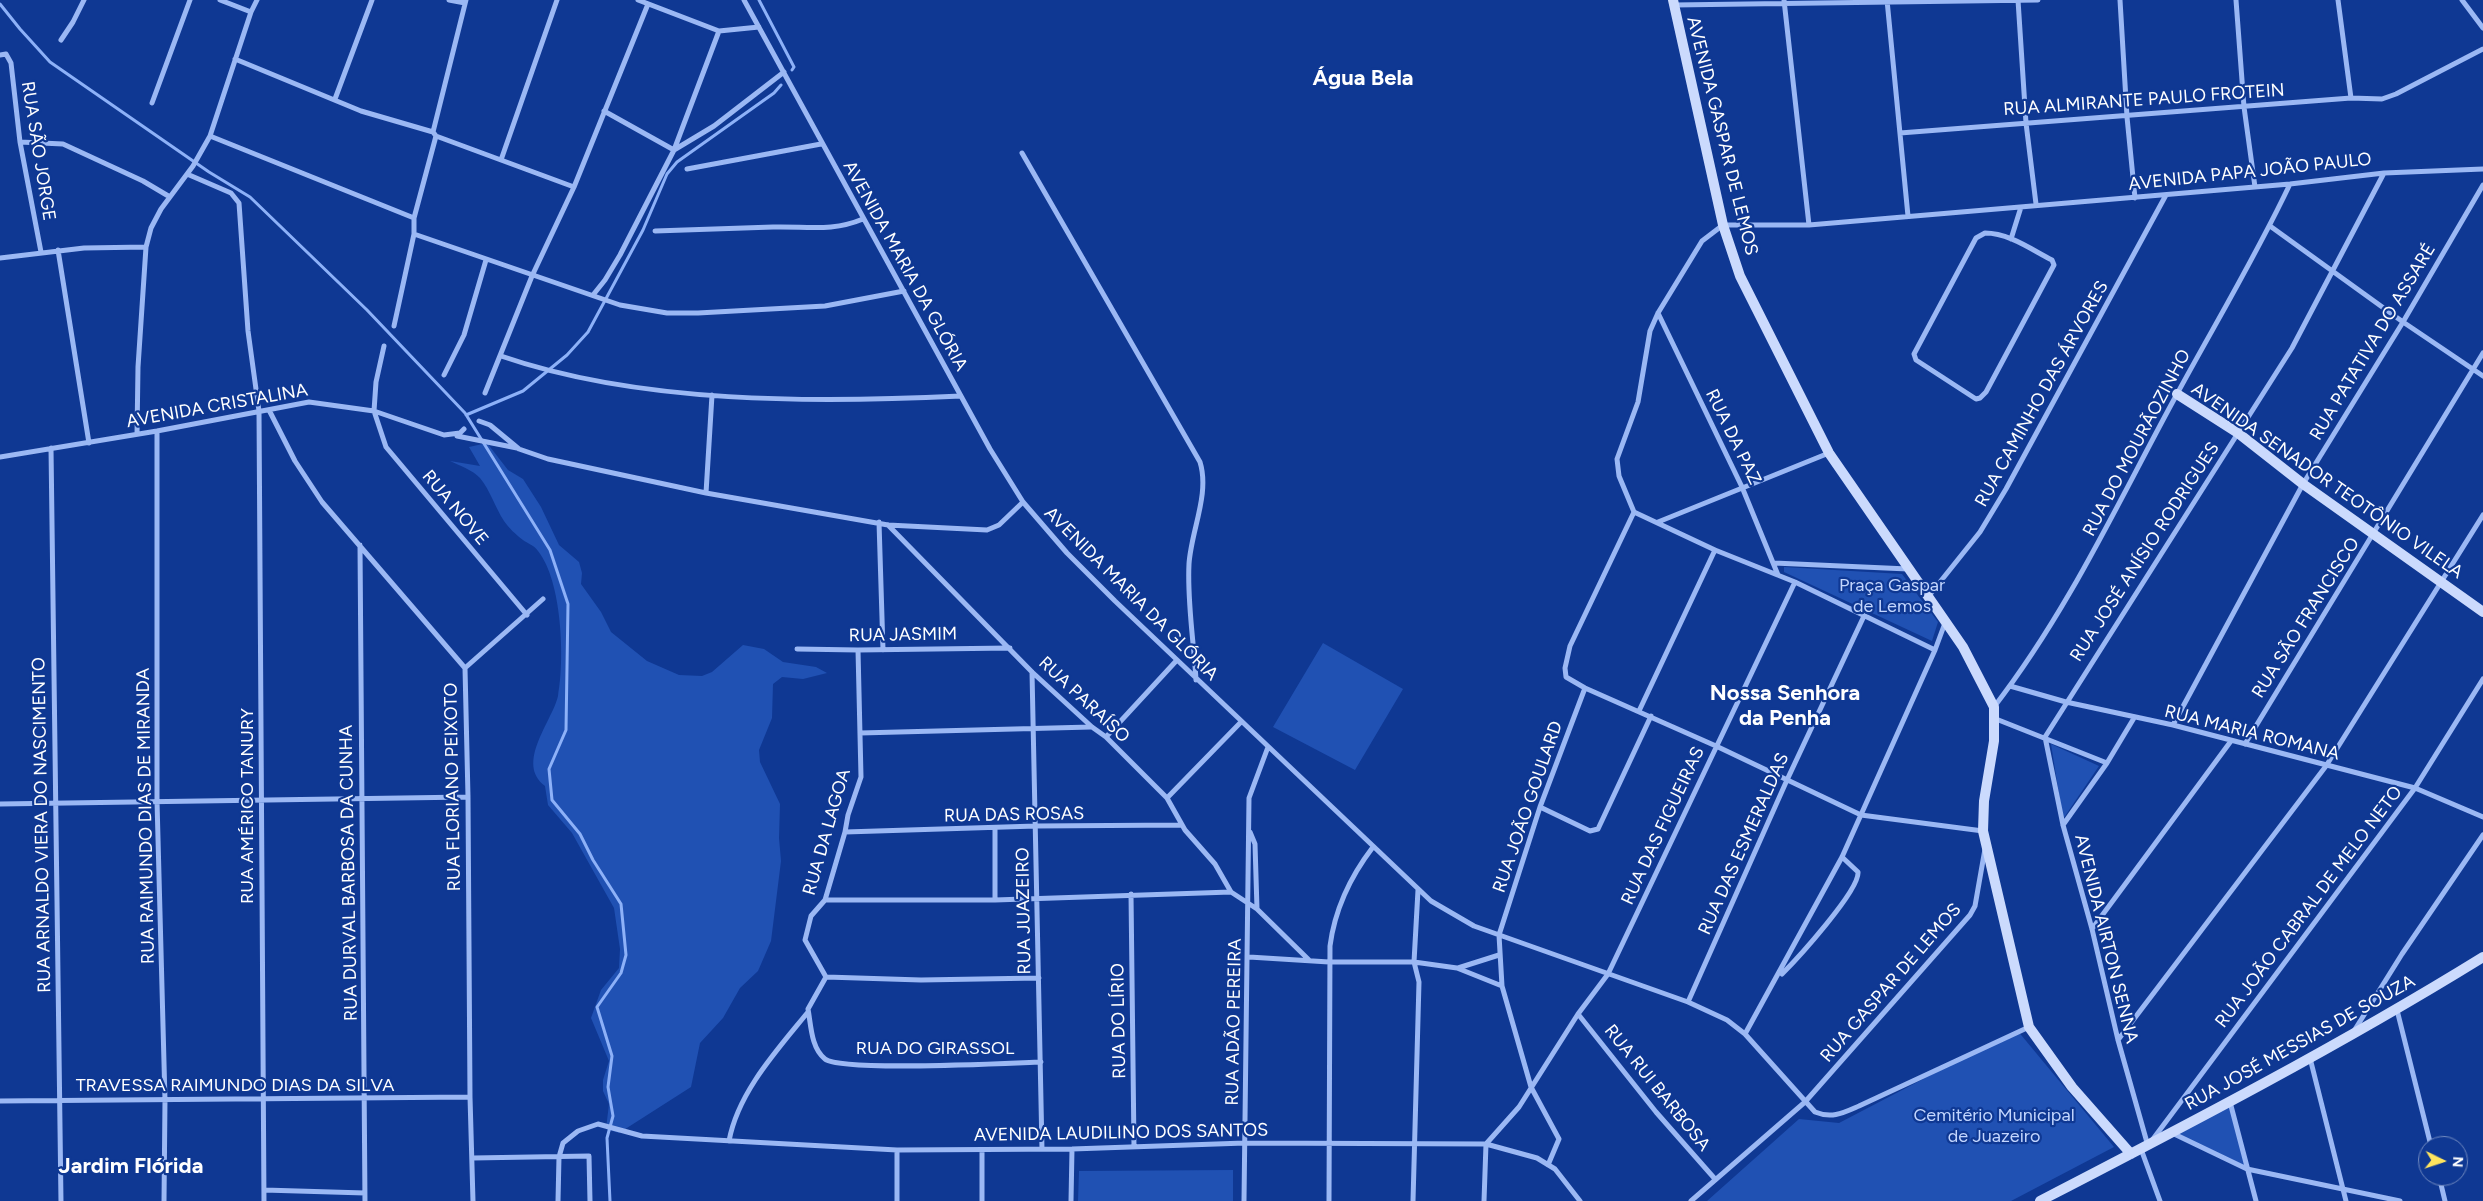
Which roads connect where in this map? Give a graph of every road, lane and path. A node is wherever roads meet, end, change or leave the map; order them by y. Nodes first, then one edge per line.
1 (84, 0) edge
2 (190, 0) edge
3 (221, 0) edge
4 (257, 0) edge
5 (372, 0) edge
6 (449, 0) edge
7 (557, 0) edge
8 (638, 0) edge
9 (744, 0) edge
10 (2018, 0) edge
11 (2038, 0) edge
12 (2120, 0) edge
13 (2236, 0) edge
14 (2338, 0) edge
15 (2462, 0) edge
16 (1784, 1) edge
17 (1887, 1) edge
18 (466, 2) edge
19 (1673, 2) edge
20 (648, 4) junction
21 (251, 12) junction
22 (759, 27) junction
23 (2483, 28) edge
24 (720, 31) junction
25 (61, 40) dead end
26 (2483, 49) edge
27 (0, 55) edge
28 (235, 59) junction
29 (784, 72) junction
30 (2351, 98) junction
31 (335, 99) junction
32 (152, 104) dead end
33 (2244, 107) junction
34 (604, 111) junction
35 (2127, 117) junction
36 (2026, 123) junction
37 (1900, 133) junction
38 (434, 134) junction
39 (210, 136) junction
40 (20, 142) junction
41 (821, 144) junction
42 (674, 150) junction
43 (1022, 153) dead end
44 (501, 160) junction
45 (688, 169) dead end
46 (2483, 169) edge
47 (2384, 173) junction
48 (187, 174) junction
49 (2290, 184) junction
50 (2483, 185) edge
51 (574, 187) junction
52 (2255, 187) junction
53 (2166, 195) junction
54 (170, 197) junction
55 (2136, 198) junction
56 (2036, 204) junction
57 (2021, 207) junction
58 (1908, 216) junction
59 (414, 218) junction
60 (864, 218) junction
61 (1723, 225) junction
62 (1809, 225) junction
63 (2270, 226) junction
64 (655, 231) dead end
65 (414, 234) junction
66 (2011, 239) junction
67 (146, 247) junction
68 (58, 250) junction
69 (41, 252) junction
70 (0, 258) edge
71 (486, 260) junction
72 (2333, 269) junction
73 (532, 276) junction
74 (904, 291) junction
75 (593, 295) junction
76 (1658, 313) junction
77 (2403, 322) junction
78 (394, 326) dead end
79 (384, 346) dead end
80 (2483, 353) edge
81 (501, 356) junction
82 (2472, 370) junction
83 (444, 376) dead end
84 (2483, 376) edge
85 (485, 393) dead end
86 (2177, 394) junction
87 (712, 395) junction
88 (961, 396) junction
89 (269, 410) junction
90 (259, 412) junction
91 (374, 412) junction
92 (479, 421) dead end
93 (464, 429) dead end
94 (157, 432) junction
95 (2238, 433) junction
96 (137, 434) junction
97 (454, 435) junction
98 (89, 443) junction
99 (51, 448) junction
100 (518, 448) junction
101 (1829, 453) junction
102 (0, 458) edge
103 (2302, 484) junction
104 (1742, 487) junction
105 (706, 493) junction
106 (1023, 502) junction
107 (1634, 512) junction
108 (2483, 515) edge
109 (879, 522) junction
110 (1658, 522) junction
111 (888, 525) junction
112 (2373, 535) junction
113 (360, 545) junction
114 (1715, 550) junction
115 (1774, 563) junction
116 (1908, 569) junction
117 (1778, 575) junction
118 (2442, 581) junction
119 (1795, 582) junction
120 (1928, 596) junction
121 (543, 599) dead end
122 (2483, 612) edge
123 (527, 615) junction
124 (1864, 616) junction
125 (1945, 623) junction
126 (797, 648) dead end
127 (1010, 648) junction
128 (858, 650) junction
129 (883, 650) junction
130 (1935, 650) junction
131 (1177, 660) junction
132 (465, 668) junction
133 (1032, 672) junction
134 (2483, 679) edge
135 (1196, 680) junction
136 (2010, 686) junction
137 (1585, 688) junction
138 (2066, 702) junction
139 (1994, 707) junction
140 (1639, 711) junction
141 (1651, 716) junction
142 (2134, 718) junction
143 (1996, 719) junction
144 (1241, 722) junction
145 (2173, 725) junction
146 (1092, 727) junction
147 (1032, 728) junction
148 (860, 733) junction
149 (2045, 736) junction
150 (1106, 737) junction
151 (2231, 741) junction
152 (2245, 744) junction
153 (1716, 746) junction
154 (1268, 747) junction
155 (2108, 763) junction
156 (2326, 766) junction
157 (1787, 780) junction
158 (2415, 788) junction
159 (468, 797) junction
160 (362, 798) junction
161 (1167, 798) junction
162 (262, 800) junction
163 (157, 802) junction
164 (56, 803) junction
165 (0, 804) edge
166 (1540, 807) junction
167 (1861, 815) junction
168 (2483, 817) edge
169 (1182, 825) junction
170 (2063, 825) junction
171 (1036, 826) junction
172 (995, 828) junction
173 (1983, 831) junction
174 (845, 832) junction
175 (1250, 832) junction
176 (2483, 835) edge
177 (1986, 844) junction
178 (1373, 847) junction
179 (1842, 857) junction
180 (1418, 890) junction
181 (1231, 892) junction
182 (1130, 894) junction
183 (1038, 899) junction
184 (825, 900) junction
185 (995, 900) junction
186 (1249, 903) junction
187 (1257, 909) junction
188 (2092, 929) junction
189 (1498, 935) junction
190 (1499, 955) junction
191 (1249, 957) junction
192 (2483, 957) edge
193 (1309, 960) junction
194 (1329, 962) junction
195 (1414, 962) junction
196 (1458, 968) junction
197 (1608, 974) junction
198 (826, 977) junction
199 (1039, 978) junction
200 (1778, 978) junction
201 (1502, 986) junction
202 (1688, 1002) junction
203 (2397, 1010) junction
204 (808, 1012) junction
205 (1578, 1014) junction
206 (2029, 1028) junction
207 (1745, 1034) junction
208 (2352, 1034) junction
209 (2118, 1040) junction
210 (2310, 1058) junction
211 (1041, 1062) junction
212 (1532, 1087) junction
213 (470, 1097) junction
214 (165, 1100) junction
215 (264, 1100) junction
216 (364, 1100) junction
217 (0, 1101) edge
218 (60, 1101) junction
219 (1805, 1102) junction
220 (2230, 1102) junction
221 (2171, 1133) junction
222 (2428, 1136) edge
223 (729, 1141) junction
224 (1245, 1143) junction
225 (1329, 1144) junction
226 (1413, 1144) junction
227 (1486, 1144) junction
228 (1134, 1147) junction
229 (2145, 1147) junction
230 (1042, 1149) junction
231 (1072, 1149) junction
232 (897, 1150) junction
233 (982, 1150) junction
234 (2131, 1154) junction
235 (559, 1157) junction
236 (473, 1158) junction
237 (1548, 1165) junction
238 (2247, 1169) junction
239 (1714, 1179) junction
240 (2441, 1186) edge
241 (264, 1190) junction
242 (2343, 1190) junction
243 (365, 1192) junction
244 (61, 1201) edge
245 (164, 1201) edge
246 (264, 1201) edge
247 (365, 1201) edge
248 (473, 1201) edge
249 (558, 1201) edge
250 (590, 1201) edge
251 (897, 1201) edge
252 (982, 1201) edge
253 (1071, 1201) edge
254 (1244, 1201) edge
255 (1329, 1201) edge
256 (1413, 1201) edge
257 (1484, 1201) edge
258 (1580, 1201) edge
259 (1692, 1201) edge
260 (2040, 1201) edge
261 (2160, 1201) edge
262 (2256, 1201) edge
263 (2346, 1201) edge
264 (2400, 1201) edge
265 (2445, 1201) edge

1 - 25 street
2 - 32 street
3 - 21 street
4 - 21 street
5 - 31 street
6 - 18 street
7 - 44 street
8 - 20 street
9 - 22 street, AVENIDA MARIA DA GLÓRIA
10 - 11 street
10 - 17 street
10 - 36 street
12 - 35 street
13 - 33 street
14 - 30 street
15 - 23 street
16 - 17 street
16 - 19 street
16 - 62 street
17 - 37 street
18 - 38 street
19 - 61 street, AVENIDA GASPAR DE LEMOS
20 - 24 street
20 - 34 street
21 - 28 street
22 - 24 street
22 - 29 street, AVENIDA MARIA DA GLÓRIA
24 - 42 street
26 - 30 street, RUA ALMIRANTE PAULO FROTEIN
27 - 40 street, RUA SÃO JORGE
28 - 31 street
28 - 39 street
29 - 41 street, AVENIDA MARIA DA GLÓRIA
29 - 42 street
30 - 33 street, RUA ALMIRANTE PAULO FROTEIN
31 - 38 street
33 - 35 street, RUA ALMIRANTE PAULO FROTEIN
33 - 52 street
34 - 42 street
34 - 51 street
35 - 36 street, RUA ALMIRANTE PAULO FROTEIN
35 - 55 street
36 - 37 street, RUA ALMIRANTE PAULO FROTEIN
36 - 56 street
37 - 58 street
38 - 44 street
38 - 59 street
39 - 48 street
39 - 59 street
40 - 54 street
40 - 69 street, RUA SÃO JORGE
41 - 45 street
41 - 60 street, AVENIDA MARIA DA GLÓRIA
42 - 75 street
43 - 135 street
44 - 51 street
46 - 47 street, AVENIDA PAPA JOÃO PAULO
47 - 49 street, AVENIDA PAPA JOÃO PAULO
47 - 72 street, RUA JOSÉ ANÍSIO RODRIGUES
48 - 54 street
48 - 90 street, RUA AMÉRICO TANURY
49 - 52 street, AVENIDA PAPA JOÃO PAULO
49 - 63 street, RUA DO MOURÃOZINHO
50 - 77 street, RUA PATATIVA DO ASSARÉ
51 - 73 street
52 - 53 street, AVENIDA PAPA JOÃO PAULO
53 - 55 street, AVENIDA PAPA JOÃO PAULO
53 - 120 street, RUA CAMINHO DAS ÁRVORES
54 - 67 street
55 - 56 street, AVENIDA PAPA JOÃO PAULO
56 - 57 street, AVENIDA PAPA JOÃO PAULO
57 - 58 street, AVENIDA PAPA JOÃO PAULO
57 - 66 street
58 - 62 street, AVENIDA PAPA JOÃO PAULO
59 - 65 street
60 - 64 street
60 - 74 street, AVENIDA MARIA DA GLÓRIA
61 - 62 street, AVENIDA PAPA JOÃO PAULO
61 - 76 street
61 - 101 street, AVENIDA GASPAR DE LEMOS
63 - 72 street
63 - 86 street, RUA DO MOURÃOZINHO
65 - 71 street
65 - 78 street
66 - 66 street
67 - 68 street
67 - 96 street
68 - 69 street
68 - 98 street
69 - 70 street
71 - 73 street
71 - 83 street
72 - 77 street
72 - 95 street, RUA JOSÉ ANÍSIO RODRIGUES
73 - 75 street
73 - 81 street
74 - 75 street
74 - 88 street, AVENIDA MARIA DA GLÓRIA
76 - 104 street, RUA DA PAZ
76 - 107 street
77 - 82 street
77 - 103 street, RUA PATATIVA DO ASSARÉ
79 - 91 street
80 - 82 street, RUA SÃO FRANCISCO
81 - 85 street
81 - 87 street
82 - 84 street
82 - 112 street, RUA SÃO FRANCISCO
86 - 95 street, AVENIDA SENADOR TEOTÔNIO VILELA
86 - 136 street, RUA DO MOURÃOZINHO
87 - 88 street
87 - 105 street
88 - 106 street, AVENIDA MARIA DA GLÓRIA
89 - 90 street, AVENIDA CRISTALINA
89 - 91 street, AVENIDA CRISTALINA
89 - 113 street, RUA FLORIANO PEIXOTO
90 - 94 street, AVENIDA CRISTALINA
90 - 162 street, RUA AMÉRICO TANURY
91 - 97 street, AVENIDA CRISTALINA
91 - 123 street, RUA NOVE
92 - 100 street
93 - 97 street
94 - 96 street, AVENIDA CRISTALINA
94 - 163 street, RUA RAIMUNDO DIAS DE MIRANDA
95 - 103 street, AVENIDA SENADOR TEOTÔNIO VILELA
95 - 138 street, RUA JOSÉ ANÍSIO RODRIGUES
96 - 98 street, AVENIDA CRISTALINA
97 - 100 street, AVENIDA CRISTALINA
98 - 99 street, AVENIDA CRISTALINA
99 - 102 street, AVENIDA CRISTALINA
99 - 164 street, RUA ARNALDO VIERA DO NASCIMENTO
100 - 105 street
101 - 104 street
101 - 116 street, AVENIDA GASPAR DE LEMOS
103 - 112 street, AVENIDA SENADOR TEOTÔNIO VILELA
103 - 145 street, RUA PATATIVA DO ASSARÉ
104 - 110 street
104 - 115 street, RUA DA PAZ
105 - 109 street
106 - 111 street
106 - 131 street, AVENIDA MARIA DA GLÓRIA
107 - 110 street
107 - 137 street
108 - 118 street
109 - 111 street
109 - 129 street
110 - 114 street
111 - 127 street, RUA PARAÍSO
112 - 118 street, AVENIDA SENADOR TEOTÔNIO VILELA
112 - 152 street, RUA SÃO FRANCISCO
113 - 132 street, RUA FLORIANO PEIXOTO
113 - 160 street, RUA DURVAL BARBOSA DA CUNHA
114 - 117 street
114 - 140 street
115 - 116 street
115 - 117 street, RUA DA PAZ
116 - 120 street, AVENIDA GASPAR DE LEMOS
117 - 119 street
118 - 122 street, AVENIDA SENADOR TEOTÔNIO VILELA
118 - 156 street
119 - 124 street
119 - 153 street, RUA DAS FIGUEIRAS
120 - 125 street, AVENIDA GASPAR DE LEMOS
121 - 123 street
123 - 132 street
124 - 130 street
124 - 157 street, RUA DAS ESMERALDAS
125 - 130 street
125 - 139 street, AVENIDA GASPAR DE LEMOS
126 - 128 street, RUA JASMIM
127 - 129 street, RUA JASMIM
127 - 133 street, RUA PARAÍSO
128 - 129 street, RUA JASMIM
128 - 148 street, RUA DA LAGOA
130 - 167 street
131 - 135 street, AVENIDA MARIA DA GLÓRIA
131 - 150 street
132 - 159 street, RUA FLORIANO PEIXOTO
133 - 146 street, RUA PARAÍSO
133 - 147 street, RUA JUAZEIRO
134 - 158 street, RUA JOÃO CABRAL DE MELO NETO
135 - 144 street, AVENIDA MARIA DA GLÓRIA
136 - 138 street, RUA MARIA ROMANA
136 - 139 street, RUA DO MOURÃOZINHO
137 - 140 street
137 - 166 street, RUA JOÃO GOULARD
138 - 142 street, RUA MARIA ROMANA
138 - 149 street, RUA JOSÉ ANÍSIO RODRIGUES
139 - 143 street, AVENIDA GASPAR DE LEMOS
140 - 141 street
141 - 153 street
141 - 166 street
142 - 145 street, RUA MARIA ROMANA
142 - 155 street
143 - 149 street
143 - 173 street, AVENIDA GASPAR DE LEMOS
144 - 154 street, AVENIDA MARIA DA GLÓRIA
144 - 161 street
145 - 151 street, RUA MARIA ROMANA
146 - 147 street
146 - 150 street, RUA PARAÍSO
147 - 148 street
147 - 171 street, RUA JUAZEIRO
148 - 174 street, RUA DA LAGOA
149 - 155 street
149 - 170 street, AVENIDA AIRTON SENNA
150 - 161 street, RUA PARAÍSO
151 - 152 street, RUA MARIA ROMANA
151 - 188 street
152 - 156 street, RUA MARIA ROMANA
153 - 157 street
153 - 197 street, RUA DAS FIGUEIRAS
154 - 175 street
154 - 178 street, AVENIDA MARIA DA GLÓRIA
155 - 170 street
156 - 158 street, RUA MARIA ROMANA
156 - 209 street
157 - 167 street
157 - 202 street, RUA DAS ESMERALDAS
158 - 168 street, RUA MARIA ROMANA
158 - 229 street, RUA JOÃO CABRAL DE MELO NETO
159 - 160 street
159 - 213 street, RUA FLORIANO PEIXOTO
160 - 162 street
160 - 216 street, RUA DURVAL BARBOSA DA CUNHA
161 - 169 street, RUA PARAÍSO
162 - 163 street
162 - 215 street, RUA AMÉRICO TANURY
163 - 164 street
163 - 214 street, RUA RAIMUNDO DIAS DE MIRANDA
164 - 165 street
164 - 218 street, RUA ARNALDO VIERA DO NASCIMENTO
166 - 189 street, RUA JOÃO GOULARD
167 - 173 street
167 - 179 street
169 - 171 street, RUA DAS ROSAS
169 - 181 street, RUA PARAÍSO
170 - 188 street, AVENIDA AIRTON SENNA
171 - 172 street, RUA DAS ROSAS
171 - 183 street, RUA JUAZEIRO
172 - 174 street, RUA DAS ROSAS
172 - 185 street
173 - 177 street, AVENIDA GASPAR DE LEMOS
174 - 184 street, RUA DA LAGOA
175 - 186 street, RUA ADÃO PEREIRA
175 - 187 street
176 - 208 street
177 - 206 street, AVENIDA GASPAR DE LEMOS
177 - 219 street, RUA GASPAR DE LEMOS
178 - 180 street, AVENIDA MARIA DA GLÓRIA
178 - 194 street
179 - 200 street
179 - 200 street
180 - 189 street, AVENIDA MARIA DA GLÓRIA
180 - 195 street
181 - 182 street
181 - 186 street, RUA PARAÍSO
182 - 183 street
182 - 228 street, RUA DO LÍRIO
183 - 185 street
183 - 199 street, RUA JUAZEIRO
184 - 185 street
184 - 198 street, RUA DA LAGOA
186 - 187 street, RUA PARAÍSO
186 - 191 street, RUA ADÃO PEREIRA
187 - 193 street, RUA PARAÍSO
188 - 209 street, AVENIDA AIRTON SENNA
189 - 190 street
189 - 197 street, AVENIDA MARIA DA GLÓRIA
190 - 196 street
190 - 201 street
191 - 193 street
191 - 224 street, RUA ADÃO PEREIRA
192 - 203 street, RUA JOSÉ MESSIAS DE SOUZA
193 - 194 street
194 - 195 street
194 - 225 street
195 - 196 street
195 - 226 street
196 - 201 street
197 - 202 street, AVENIDA MARIA DA GLÓRIA
197 - 205 street, RUA DAS FIGUEIRAS
198 - 199 street
198 - 204 street
199 - 211 street, RUA JUAZEIRO
200 - 207 street
201 - 212 street
202 - 207 street, AVENIDA MARIA DA GLÓRIA
203 - 208 street, RUA JOSÉ MESSIAS DE SOUZA
203 - 222 street
204 - 211 street, RUA DO GIRASSOL
204 - 223 street
205 - 212 street, RUA DAS FIGUEIRAS
205 - 239 street, RUA RUI BARBOSA
206 - 219 street, AVENIDA MARIA DA GLÓRIA
206 - 234 street
207 - 219 street, AVENIDA MARIA DA GLÓRIA
208 - 210 street, RUA JOSÉ MESSIAS DE SOUZA
209 - 229 street, AVENIDA AIRTON SENNA
210 - 220 street, RUA JOSÉ MESSIAS DE SOUZA
210 - 242 street
211 - 230 street, RUA JUAZEIRO
212 - 227 street, RUA DAS FIGUEIRAS
212 - 237 street
213 - 216 street, TRAVESSA RAIMUNDO DIAS DA SILVA
213 - 236 street, RUA FLORIANO PEIXOTO
214 - 215 street, TRAVESSA RAIMUNDO DIAS DA SILVA
214 - 218 street, TRAVESSA RAIMUNDO DIAS DA SILVA
214 - 245 street, RUA RAIMUNDO DIAS DE MIRANDA
215 - 216 street, TRAVESSA RAIMUNDO DIAS DA SILVA
215 - 241 street, RUA AMÉRICO TANURY
216 - 243 street, RUA DURVAL BARBOSA DA CUNHA
217 - 218 street, TRAVESSA RAIMUNDO DIAS DA SILVA
218 - 244 street, RUA ARNALDO VIERA DO NASCIMENTO
219 - 239 street, RUA GASPAR DE LEMOS
220 - 221 street, RUA JOSÉ MESSIAS DE SOUZA
220 - 238 street
221 - 229 street, RUA JOSÉ MESSIAS DE SOUZA
221 - 238 street
223 - 232 street, AVENIDA LAUDILINO DOS SANTOS
223 - 235 street, AVENIDA LAUDILINO DOS SANTOS
224 - 225 street, AVENIDA LAUDILINO DOS SANTOS
224 - 228 street, AVENIDA LAUDILINO DOS SANTOS
224 - 254 street, RUA ADÃO PEREIRA
225 - 226 street, AVENIDA LAUDILINO DOS SANTOS
225 - 255 street
226 - 227 street, AVENIDA LAUDILINO DOS SANTOS
226 - 256 street
227 - 237 street, AVENIDA LAUDILINO DOS SANTOS
227 - 257 street
228 - 231 street, AVENIDA LAUDILINO DOS SANTOS
229 - 234 street, RUA JOSÉ MESSIAS DE SOUZA
229 - 261 street, AVENIDA AIRTON SENNA
230 - 231 street, AVENIDA LAUDILINO DOS SANTOS
230 - 233 street, AVENIDA LAUDILINO DOS SANTOS
231 - 253 street
232 - 233 street, AVENIDA LAUDILINO DOS SANTOS
232 - 251 street
233 - 252 street
234 - 260 street, RUA JOSÉ MESSIAS DE SOUZA
235 - 236 street
235 - 249 street
235 - 250 street
236 - 248 street, RUA FLORIANO PEIXOTO
237 - 258 street, AVENIDA LAUDILINO DOS SANTOS
238 - 242 street
238 - 262 street
239 - 259 street, RUA GASPAR DE LEMOS
240 - 265 street
241 - 243 street
241 - 246 street, RUA AMÉRICO TANURY
242 - 263 street
242 - 264 street
243 - 247 street, RUA DURVAL BARBOSA DA CUNHA

